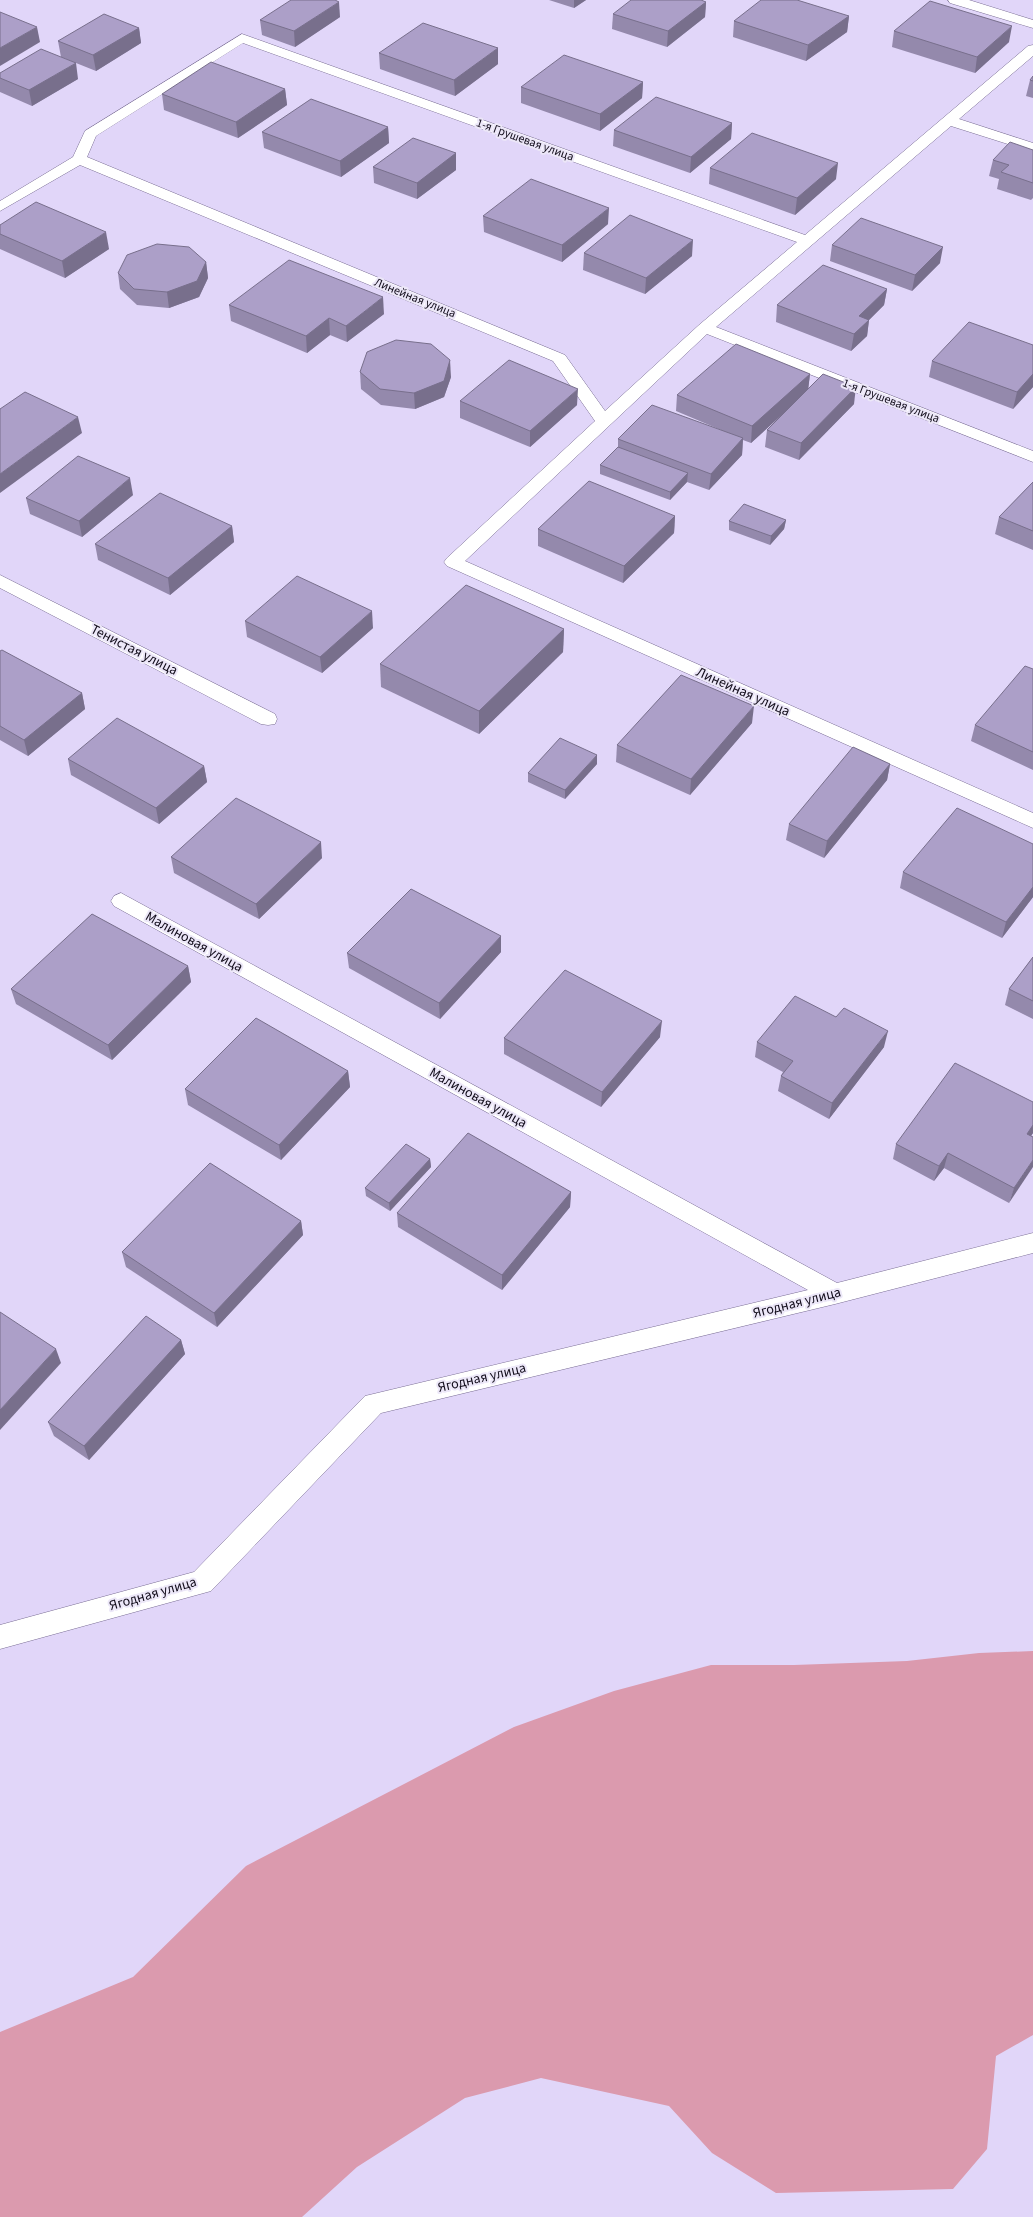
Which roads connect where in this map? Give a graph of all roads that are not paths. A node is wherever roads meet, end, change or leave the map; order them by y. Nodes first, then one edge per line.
1 (955, 0) edge
2 (1033, 24) edge
3 (1033, 49) edge
4 (949, 121) junction
5 (1033, 148) edge
6 (79, 159) junction
7 (0, 207) edge
8 (807, 241) junction
9 (705, 328) junction
10 (604, 421) junction
11 (1033, 457) edge
12 (0, 581) edge
13 (268, 719) dead end
14 (1033, 821) edge
15 (121, 901) dead end
16 (1033, 1243) edge
17 (835, 1294) junction
18 (0, 1636) edge

1 - 2 street
3 - 4 street
4 - 5 street
4 - 8 street
6 - 7 street
6 - 8 street, 1-я Грушевая улица
6 - 10 street, Линейная улица
8 - 9 street
9 - 10 street
9 - 11 street, 1-я Грушевая улица
10 - 14 street, Линейная улица
12 - 13 street, Тенистая улица
15 - 17 street, Малиновая улица
16 - 17 street, Ягодная улица
17 - 18 street, Ягодная улица

